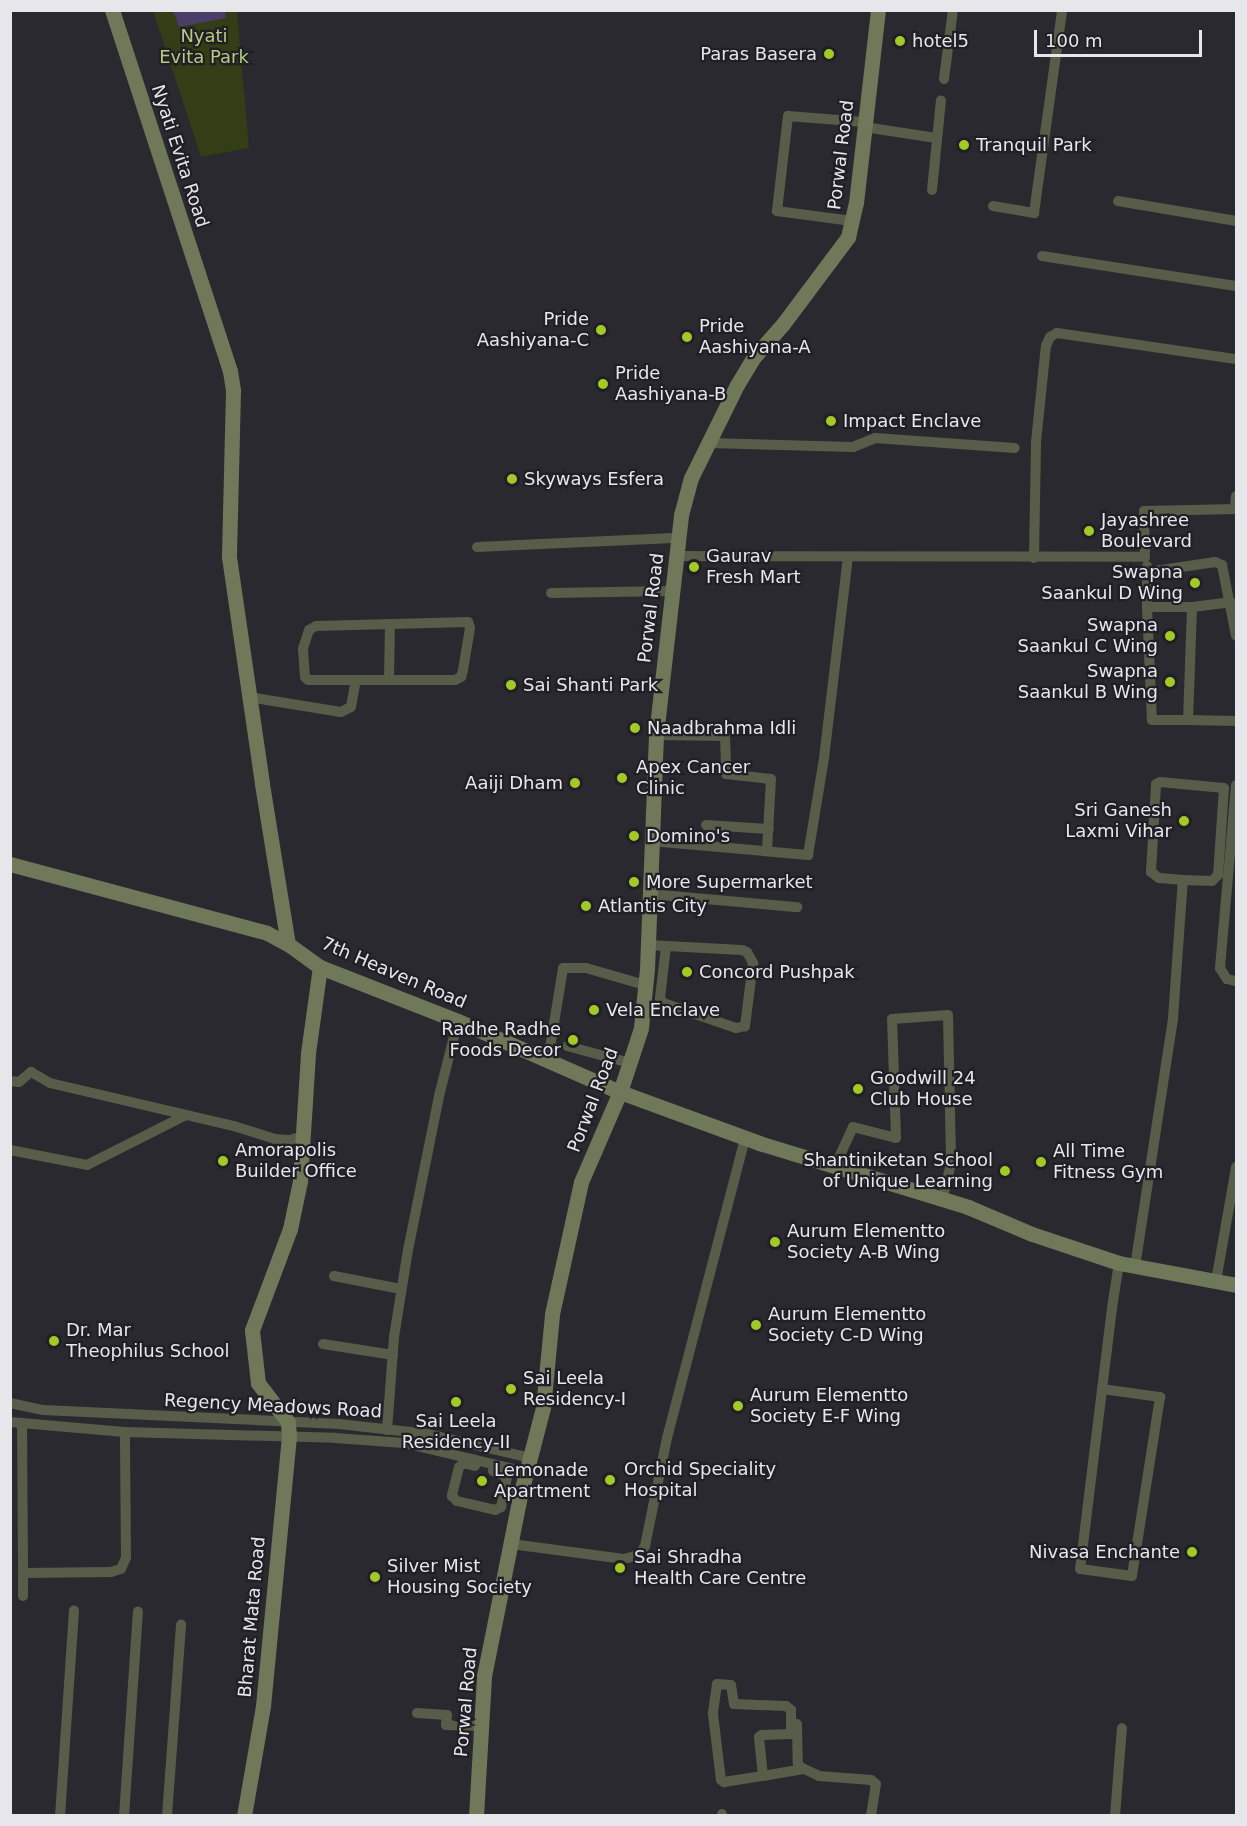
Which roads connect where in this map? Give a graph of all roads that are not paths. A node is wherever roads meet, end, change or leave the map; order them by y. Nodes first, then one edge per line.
1 (112, 10) edge
2 (878, 10) edge
3 (953, 10) edge
4 (1062, 10) edge
5 (944, 79) dead end
6 (941, 100) dead end
7 (864, 125) junction
8 (936, 138) junction
9 (932, 189) dead end
10 (1118, 201) dead end
11 (993, 206) dead end
12 (852, 221) junction
13 (1236, 221) edge
14 (1042, 256) dead end
15 (1236, 286) edge
16 (1236, 359) edge
17 (708, 443) junction
18 (1015, 448) dead end
19 (1236, 496) edge
20 (1236, 508) edge
21 (679, 538) junction
22 (477, 547) dead end
23 (676, 556) junction
24 (848, 556) junction
25 (1146, 556) junction
26 (1034, 558) junction
27 (1148, 572) junction
28 (672, 591) junction
29 (551, 593) dead end
30 (1231, 603) junction
31 (1147, 607) junction
32 (1192, 607) junction
33 (390, 624) junction
34 (1236, 636) edge
35 (356, 680) junction
36 (389, 680) junction
37 (249, 697) junction
38 (1188, 720) junction
39 (1236, 721) edge
40 (656, 735) junction
41 (1236, 785) edge
42 (706, 825) dead end
43 (769, 829) junction
44 (651, 842) junction
45 (767, 851) junction
46 (10, 864) edge
47 (1183, 880) junction
48 (1231, 892) edge
49 (650, 894) junction
50 (797, 907) dead end
51 (288, 944) junction
52 (648, 945) junction
53 (666, 946) junction
54 (320, 967) junction
55 (1236, 981) edge
56 (645, 985) junction
57 (458, 1021) junction
58 (567, 1046) dead end
59 (548, 1060) junction
60 (630, 1063) junction
61 (10, 1081) edge
62 (620, 1092) junction
63 (184, 1116) junction
64 (304, 1136) junction
65 (745, 1138) junction
66 (10, 1150) edge
67 (835, 1166) junction
68 (1236, 1167) edge
69 (942, 1199) junction
70 (1119, 1263) junction
71 (1135, 1267) junction
72 (334, 1276) dead end
73 (1216, 1281) junction
74 (1236, 1285) edge
75 (402, 1289) junction
76 (323, 1344) dead end
77 (393, 1355) junction
78 (1102, 1389) junction
79 (10, 1403) edge
80 (10, 1422) edge
81 (22, 1424) junction
82 (288, 1430) junction
83 (387, 1430) junction
84 (125, 1432) junction
85 (529, 1465) junction
86 (504, 1493) junction
87 (520, 1496) junction
88 (511, 1544) junction
89 (23, 1573) junction
90 (23, 1596) dead end
91 (74, 1610) dead end
92 (138, 1611) dead end
93 (181, 1625) dead end
94 (796, 1706) dead end
95 (417, 1713) dead end
96 (482, 1726) junction
97 (1122, 1728) dead end
98 (803, 1769) junction
99 (763, 1776) junction
100 (60, 1815) edge
101 (124, 1815) edge
102 (167, 1815) edge
103 (244, 1815) edge
104 (477, 1815) edge
105 (871, 1815) edge
106 (1115, 1815) edge

1 - 37 street, Nyati Evita Road
2 - 7 street, Porwal Road
3 - 5 street
4 - 11 street
6 - 8 street
7 - 8 street
7 - 12 street, Porwal Road
7 - 12 street
8 - 9 street
10 - 13 street
12 - 17 street, Porwal Road
14 - 15 street
16 - 26 street
17 - 18 street
17 - 21 street, Porwal Road
19 - 20 street
20 - 25 street
21 - 22 street
21 - 23 street, Porwal Road
23 - 24 street
23 - 28 street, Porwal Road
24 - 26 street
24 - 45 street
25 - 26 street
25 - 27 street
27 - 30 street
27 - 31 street
28 - 29 street
28 - 40 street, Porwal Road
30 - 32 street
30 - 34 street
31 - 32 street
31 - 38 street
32 - 38 street
33 - 35 street
33 - 36 street
33 - 36 street
35 - 36 street
35 - 37 street
37 - 51 street, Nyati Evita Road
38 - 39 street
40 - 43 street
40 - 44 street, Porwal Road
41 - 48 street
42 - 43 street
43 - 45 street
44 - 45 street
44 - 49 street, Porwal Road
46 - 51 street, 7th Heaven Road
47 - 47 street
47 - 71 street
48 - 55 street
49 - 50 street
49 - 52 street, Porwal Road
51 - 54 street, 7th Heaven Road
52 - 53 street
52 - 56 street, Porwal Road
53 - 53 street
54 - 57 street, 7th Heaven Road
54 - 64 street
56 - 59 street
56 - 60 street, Porwal Road
57 - 59 street, 7th Heaven Road
57 - 75 street
58 - 60 street
59 - 62 street, 7th Heaven Road
60 - 62 street, Porwal Road
61 - 63 street
62 - 65 street, 7th Heaven Road
62 - 85 street, Porwal Road
63 - 64 street
63 - 66 street
64 - 82 street
65 - 67 street, 7th Heaven Road
65 - 88 street
67 - 69 street, 7th Heaven Road
67 - 69 street
68 - 73 street
69 - 70 street, 7th Heaven Road
70 - 71 street, 7th Heaven Road
70 - 78 street
71 - 73 street, 7th Heaven Road
72 - 75 street
73 - 74 street, 7th Heaven Road
75 - 77 street
76 - 77 street
77 - 83 street
78 - 78 street
79 - 82 street, Regency Meadows Road
80 - 81 street
81 - 84 street
81 - 89 street
82 - 83 street, Regency Meadows Road
82 - 84 street
82 - 85 street
82 - 103 street, Bharat Mata Road
83 - 85 street, Regency Meadows Road
84 - 89 street
85 - 87 street, Porwal Road
86 - 86 street
86 - 87 street
87 - 88 street, Porwal Road
88 - 96 street, Porwal Road
89 - 90 street
91 - 100 street
92 - 101 street
93 - 102 street
94 - 98 street
95 - 96 street
96 - 104 street, Porwal Road
97 - 106 street
98 - 99 street
98 - 105 street
99 - 99 street

